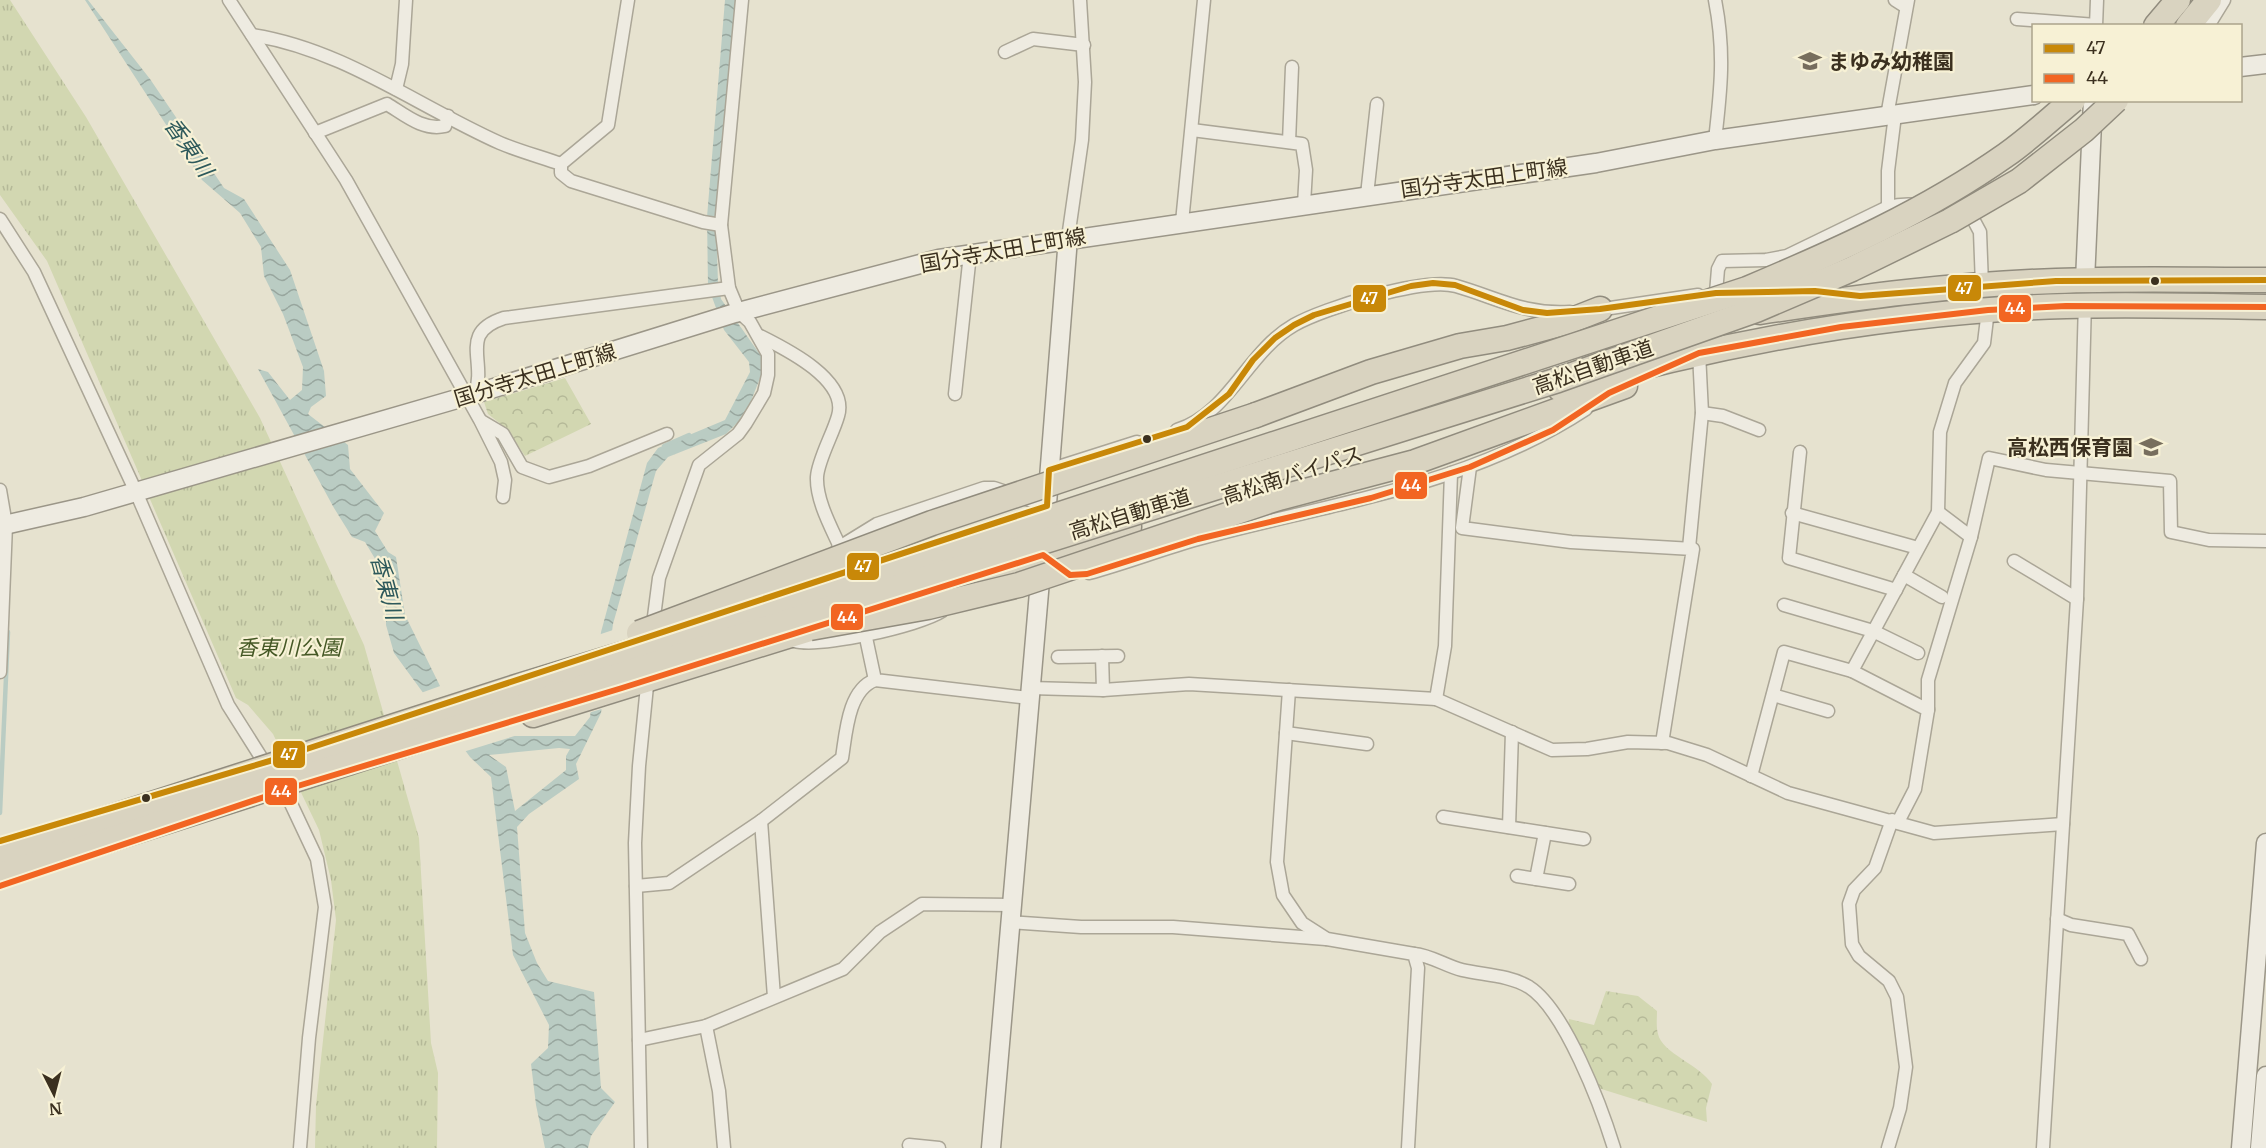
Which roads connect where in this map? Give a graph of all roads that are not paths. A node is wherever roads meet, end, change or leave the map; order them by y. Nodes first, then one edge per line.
1 (229, 0) edge
2 (406, 0) edge
3 (628, 0) edge
4 (742, 0) edge
5 (1080, 0) edge
6 (1204, 0) edge
7 (1715, 0) edge
8 (2097, 0) edge
9 (2178, 0) edge
10 (2209, 0) edge
11 (2224, 0) edge
12 (1903, 2) edge
13 (2017, 19) dead end
14 (2083, 24) edge
15 (2096, 24) edge
16 (2158, 24) edge
17 (2190, 24) edge
18 (2209, 24) edge
19 (252, 35) junction
20 (1084, 45) junction
21 (1005, 52) dead end
22 (2266, 64) edge
23 (1292, 67) dead end
24 (2242, 67) edge
25 (396, 89) junction
26 (2032, 95) edge
27 (2071, 102) edge
28 (2093, 102) edge
29 (2114, 102) edge
30 (1377, 104) dead end
31 (1891, 115) junction
32 (448, 116) junction
33 (1192, 130) junction
34 (315, 133) junction
35 (1715, 140) junction
36 (1289, 142) junction
37 (561, 164) junction
38 (1367, 195) junction
39 (1304, 204) junction
40 (1888, 207) junction
41 (0, 219) edge
42 (1182, 222) junction
43 (719, 224) junction
44 (1068, 238) junction
45 (970, 254) junction
46 (2266, 280) edge
47 (2085, 281) junction
48 (1982, 285) junction
49 (726, 288) junction
50 (1716, 293) junction
51 (1860, 296) junction
52 (2085, 306) junction
53 (2266, 307) edge
54 (1600, 309) junction
55 (1988, 310) junction
56 (737, 313) junction
57 (760, 336) junction
58 (1699, 353) junction
59 (1609, 393) junction
60 (955, 394) dead end
61 (465, 396) junction
62 (1702, 413) junction
63 (480, 420) junction
64 (1759, 430) dead end
65 (667, 434) dead end
66 (1800, 452) dead end
67 (1470, 467) junction
68 (1049, 470) junction
69 (1451, 473) junction
70 (2080, 473) junction
71 (139, 491) junction
72 (0, 492) edge
73 (503, 497) dead end
74 (1047, 506) junction
75 (1938, 512) junction
76 (1792, 513) junction
77 (3, 526) edge
78 (1449, 528) junction
79 (1462, 528) junction
80 (1971, 537) junction
81 (2266, 541) edge
82 (840, 547) junction
83 (1689, 548) junction
84 (1918, 548) junction
85 (1042, 555) junction
86 (2014, 561) dead end
87 (1904, 574) junction
88 (972, 577) junction
89 (1896, 590) junction
90 (1942, 597) dead end
91 (2077, 599) junction
92 (1784, 604) dead end
93 (736, 609) junction
94 (1873, 631) junction
95 (865, 633) junction
96 (652, 636) junction
97 (785, 637) junction
98 (720, 643) junction
99 (1918, 653) dead end
100 (1102, 656) junction
101 (1119, 656) dead end
102 (1058, 657) dead end
103 (1852, 671) junction
104 (0, 672) edge
105 (648, 680) junction
106 (875, 680) junction
107 (522, 685) junction
108 (1103, 690) junction
109 (1289, 690) junction
110 (1029, 693) junction
111 (1773, 695) junction
112 (1436, 699) junction
113 (1928, 710) junction
114 (1828, 711) dead end
115 (1512, 732) junction
116 (1286, 733) junction
117 (1662, 743) junction
118 (1367, 744) dead end
119 (268, 761) junction
120 (1751, 776) junction
121 (288, 789) junction
122 (1443, 817) dead end
123 (761, 821) junction
124 (1895, 821) junction
125 (2063, 824) junction
126 (1509, 827) junction
127 (1545, 832) junction
128 (1584, 839) dead end
129 (0, 841) edge
130 (2266, 843) edge
131 (0, 853) edge
132 (0, 875) edge
133 (1517, 876) dead end
134 (1536, 879) junction
135 (1569, 884) dead end
136 (0, 886) edge
137 (636, 886) junction
138 (1011, 914) junction
139 (2057, 919) junction
140 (1328, 939) junction
141 (1414, 954) junction
142 (2141, 958) dead end
143 (774, 997) junction
144 (706, 1026) junction
145 (639, 1040) junction
146 (2266, 1076) edge
147 (909, 1145) dead end
148 (300, 1148) edge
149 (641, 1148) edge
150 (724, 1148) edge
151 (939, 1148) edge
152 (991, 1148) edge
153 (1408, 1148) edge
154 (1614, 1148) edge
155 (1888, 1148) edge
156 (2043, 1148) edge
157 (2241, 1148) edge
158 (2260, 1148) edge

1 - 19 street
2 - 25 street
3 - 37 street
4 - 43 street
5 - 20 street
6 - 33 street
7 - 35 street
8 - 15 street
9 - 16 highway
10 - 17 highway
11 - 18 street
12 - 31 street
13 - 14 street
19 - 25 street
19 - 34 street
20 - 21 street
20 - 44 street
22 - 24 main road
23 - 36 street
25 - 32 street
26 - 31 main road, 国分寺太田上町線
27 - 107 highway, 高松自動車道, bridge
28 - 47 main road
29 - 98 highway, 高松自動車道, bridge
30 - 38 street
31 - 35 main road, 国分寺太田上町線
31 - 40 street
32 - 34 street
32 - 37 street
33 - 36 street
33 - 42 street
34 - 61 street
35 - 38 main road, 国分寺太田上町線
36 - 39 street
37 - 43 street
38 - 39 main road, 国分寺太田上町線
39 - 42 main road, 国分寺太田上町線
40 - 48 street
40 - 50 street
41 - 71 street
42 - 44 main road, 国分寺太田上町線
43 - 49 street
44 - 45 main road, 国分寺太田上町線
44 - 68 main road
45 - 56 main road, 国分寺太田上町線
45 - 60 street
46 - 47 highway, 高松南バイパス
47 - 48 highway, 高松南バイパス
47 - 52 street
48 - 51 highway, 高松南バイパス
49 - 56 street
49 - 61 street
50 - 51 street
50 - 54 street
51 - 74 highway, 高松南バイパス
52 - 53 highway, 高松南バイパス
52 - 55 highway, 高松南バイパス
52 - 70 street
54 - 68 street
54 - 107 highway, bridge
55 - 58 highway, 高松南バイパス
55 - 75 street
56 - 57 street
56 - 61 main road, 国分寺太田上町線
57 - 82 street
57 - 96 street
58 - 59 highway
58 - 62 street
58 - 85 highway, 高松南バイパス
59 - 67 street
59 - 98 highway, bridge
61 - 63 street
61 - 71 main road, 国分寺太田上町線
62 - 64 street
62 - 83 street
63 - 65 street
63 - 73 street
66 - 76 street
67 - 69 street
67 - 79 street
68 - 74 main road
69 - 78 street
69 - 85 street
70 - 80 street
70 - 81 street
70 - 91 street
71 - 77 main road, 国分寺太田上町線
71 - 119 street
72 - 77 street
74 - 82 street
74 - 85 main road
74 - 93 highway, 高松南バイパス
75 - 80 street
75 - 84 street
76 - 84 street
76 - 89 street
77 - 104 street
78 - 79 street
78 - 112 street
79 - 83 street
80 - 113 street
82 - 93 street
83 - 117 street
84 - 87 street
85 - 88 highway, 高松南バイパス
85 - 110 main road
86 - 91 street
87 - 89 street
87 - 90 street
88 - 95 street
88 - 97 highway, 高松南バイパス
89 - 94 street
91 - 125 street
92 - 94 street
93 - 96 highway, 高松南バイパス
94 - 99 street
94 - 103 street
95 - 97 street
95 - 106 street
96 - 105 street
96 - 119 highway, 高松南バイパス
97 - 105 highway, 高松南バイパス
98 - 132 highway, 高松自動車道, bridge
100 - 101 street
100 - 102 street
100 - 108 street
103 - 111 street
103 - 113 street
105 - 121 highway, 高松南バイパス
105 - 137 street
106 - 110 street
106 - 123 street
107 - 131 highway, 高松自動車道, bridge
108 - 109 street
108 - 110 street
109 - 112 street
109 - 116 street
110 - 138 main road
111 - 114 street
111 - 120 street
112 - 115 street
113 - 124 street
115 - 117 street
115 - 126 street
116 - 118 street
116 - 140 street
117 - 120 street
119 - 129 highway, 高松南バイパス
120 - 124 street
121 - 136 highway, 高松南バイパス
121 - 148 street
122 - 126 street
123 - 137 street
123 - 143 street
124 - 125 street
124 - 155 street
125 - 139 street
126 - 127 street
127 - 128 street
127 - 134 street
130 - 157 main road
133 - 134 street
134 - 135 street
137 - 145 street
138 - 140 street
138 - 143 street
138 - 152 main road
139 - 142 street
139 - 156 street
140 - 141 street
141 - 153 street
141 - 154 street
143 - 144 street
144 - 145 street
144 - 150 street
145 - 149 street
146 - 158 main road
147 - 151 street

